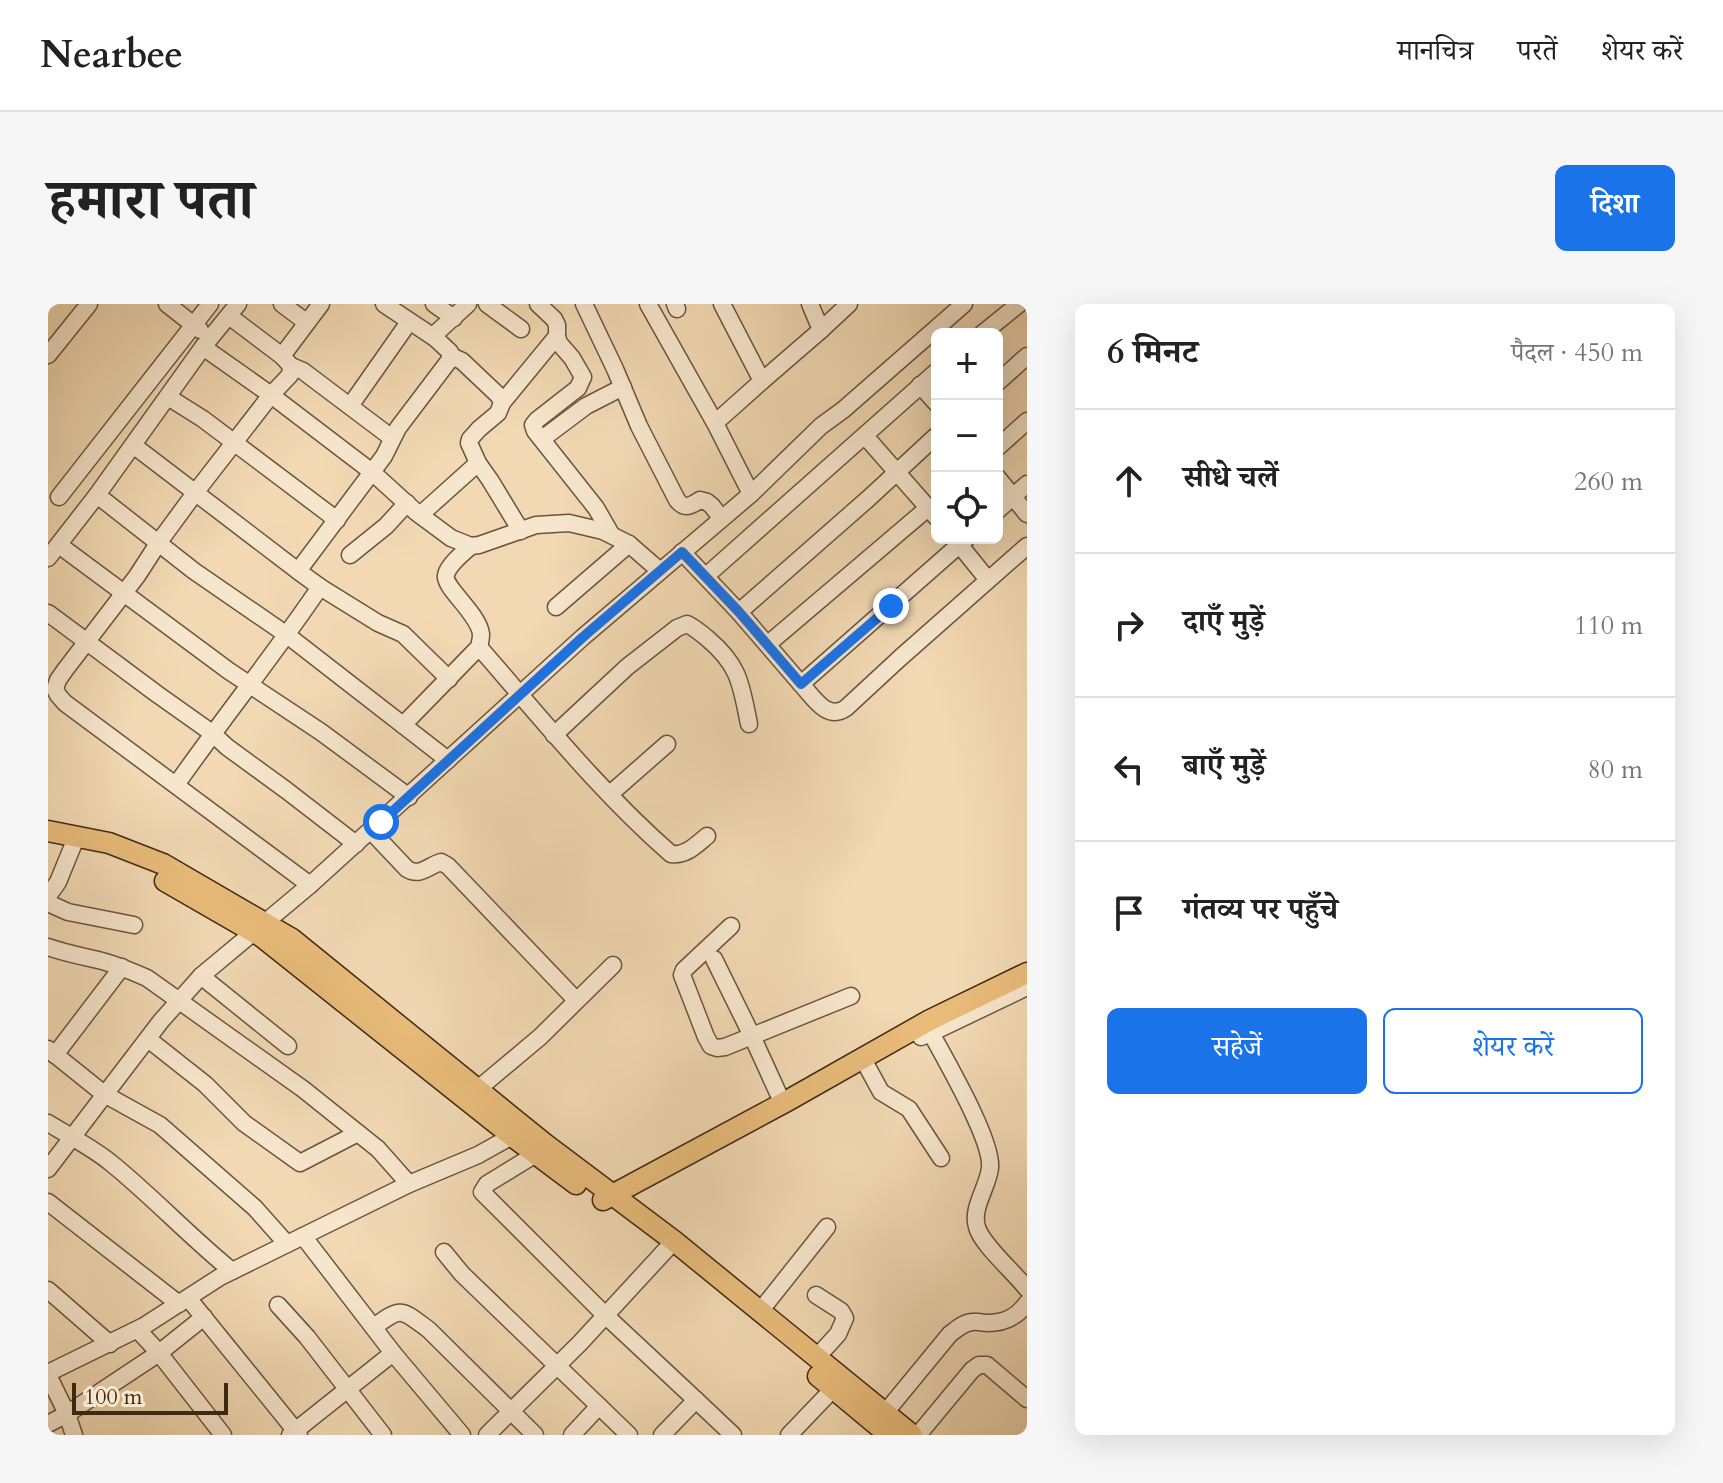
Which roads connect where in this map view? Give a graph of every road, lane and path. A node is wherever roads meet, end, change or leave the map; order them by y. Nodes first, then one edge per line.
1 (89, 304) edge
2 (167, 304) edge
3 (210, 304) edge
4 (282, 304) edge
5 (321, 304) edge
6 (384, 304) edge
7 (434, 304) edge
8 (468, 304) edge
9 (487, 304) edge
10 (538, 304) edge
11 (584, 304) edge
12 (648, 304) edge
13 (722, 304) edge
14 (810, 304) edge
15 (849, 304) edge
16 (1019, 304) edge
17 (955, 307) edge
18 (233, 310) edge
19 (454, 318) junction
20 (306, 322) junction
21 (409, 322) junction
22 (194, 325) junction
23 (989, 328) edge
24 (521, 329) dead end
25 (821, 330) junction
26 (557, 336) junction
27 (435, 338) junction
28 (207, 343) junction
29 (51, 344) edge
30 (451, 356) junction
31 (1027, 356) edge
32 (287, 361) junction
33 (931, 376) edge
34 (1003, 378) edge
35 (762, 381) junction
36 (920, 385) junction
37 (623, 387) junction
38 (271, 395) junction
39 (168, 397) junction
40 (933, 400) edge
41 (502, 403) junction
42 (350, 406) junction
43 (1027, 421) edge
44 (715, 423) junction
45 (865, 436) junction
46 (392, 438) junction
47 (542, 439) junction
48 (931, 440) edge
49 (1003, 443) edge
50 (235, 444) junction
51 (133, 445) junction
52 (478, 463) junction
53 (897, 470) junction
54 (372, 472) junction
55 (1003, 484) edge
56 (1027, 484) edge
57 (195, 493) junction
58 (751, 494) junction
59 (97, 495) junction
60 (59, 497) dead end
61 (1013, 497) junction
62 (407, 503) junction
63 (1003, 506) edge
64 (931, 511) edge
65 (1027, 514) edge
66 (420, 515) junction
67 (931, 515) edge
68 (721, 518) junction
69 (337, 520) junction
70 (521, 531) junction
71 (611, 534) junction
72 (159, 542) junction
73 (629, 544) junction
74 (956, 544) edge
75 (963, 544) edge
76 (471, 546) junction
77 (1027, 546) edge
78 (53, 551) edge
79 (682, 552) junction
80 (350, 555) dead end
81 (298, 571) junction
82 (660, 571) junction
83 (706, 576) junction
84 (988, 580) junction
85 (320, 587) junction
86 (123, 593) junction
87 (556, 607) dead end
88 (739, 612) junction
89 (48, 613) edge
90 (287, 635) junction
91 (87, 641) junction
92 (768, 644) junction
93 (479, 647) junction
94 (449, 679) junction
95 (801, 684) junction
96 (251, 685) junction
97 (52, 688) edge
98 (520, 695) junction
99 (749, 724) dead end
100 (403, 725) junction
101 (212, 733) junction
102 (554, 735) junction
103 (667, 744) dead end
104 (448, 760) junction
105 (176, 785) junction
106 (610, 794) junction
107 (409, 797) junction
108 (48, 831) edge
109 (371, 831) junction
110 (707, 836) dead end
111 (48, 843) edge
112 (74, 843) junction
113 (356, 844) junction
114 (310, 885) junction
115 (48, 896) edge
116 (48, 903) edge
117 (134, 925) dead end
118 (731, 926) dead end
119 (258, 928) junction
120 (48, 947) edge
121 (714, 959) dead end
122 (613, 965) dead end
123 (122, 967) junction
124 (1027, 973) edge
125 (201, 976) junction
126 (1027, 987) edge
127 (851, 996) dead end
128 (576, 1000) junction
129 (177, 1001) junction
130 (931, 1027) junction
131 (752, 1036) junction
132 (148, 1039) junction
133 (288, 1046) dead end
134 (52, 1052) edge
135 (872, 1054) junction
136 (478, 1089) junction
137 (104, 1094) junction
138 (783, 1104) junction
139 (48, 1123) edge
140 (519, 1132) junction
141 (358, 1133) junction
142 (71, 1138) junction
143 (536, 1154) junction
144 (941, 1158) dead end
145 (48, 1169) edge
146 (409, 1184) junction
147 (606, 1198) junction
148 (48, 1202) edge
149 (827, 1227) dead end
150 (303, 1236) junction
151 (287, 1244) junction
152 (669, 1246) junction
153 (444, 1252) dead end
154 (232, 1271) junction
155 (1027, 1289) edge
156 (48, 1290) edge
157 (816, 1295) dead end
158 (183, 1301) junction
159 (1027, 1303) edge
160 (278, 1305) dead end
161 (761, 1310) junction
162 (605, 1315) junction
163 (204, 1317) junction
164 (374, 1327) junction
165 (138, 1330) junction
166 (110, 1344) junction
167 (159, 1353) junction
168 (393, 1353) junction
169 (817, 1357) junction
170 (558, 1365) junction
171 (48, 1374) edge
172 (833, 1389) junction
173 (347, 1390) junction
174 (1027, 1399) edge
175 (696, 1400) junction
176 (599, 1406) junction
177 (510, 1412) junction
178 (885, 1413) junction
179 (67, 1414) junction
180 (48, 1424) edge
181 (671, 1432) edge
182 (295, 1433) edge
183 (74, 1435) edge
184 (223, 1435) edge
185 (383, 1435) edge
186 (462, 1435) edge
187 (487, 1435) edge
188 (535, 1435) edge
189 (572, 1435) edge
190 (629, 1435) edge
191 (733, 1435) edge
192 (789, 1435) edge
193 (889, 1435) edge
194 (912, 1435) edge
195 (918, 1435) edge

1 - 29 street
2 - 22 street
3 - 22 street
4 - 20 street
5 - 20 street
6 - 21 street
7 - 19 street
8 - 19 street
9 - 24 street
10 - 26 street
11 - 37 street
12 - 44 street
13 - 35 street
14 - 25 street
15 - 25 street
16 - 23 street
17 - 58 street
18 - 28 street
18 - 32 street
19 - 27 street
20 - 32 street
21 - 27 street
21 - 42 street
22 - 28 street
22 - 60 street
25 - 35 street
26 - 41 street
26 - 47 street
27 - 30 street
28 - 38 street
28 - 39 street
30 - 41 street
30 - 46 street
31 - 34 street
32 - 38 street
32 - 42 street
33 - 36 street
35 - 44 street
36 - 40 street
36 - 45 street
37 - 47 street
37 - 68 street
38 - 50 street
38 - 54 street
39 - 50 street
39 - 51 street
41 - 52 street
42 - 46 street
43 - 49 street
44 - 58 street
45 - 53 street
45 - 83 street
46 - 54 street
47 - 71 street
48 - 53 street
50 - 57 street
50 - 69 street
51 - 57 street
51 - 59 street
52 - 66 street
52 - 70 street
53 - 64 street
53 - 88 street
54 - 62 street
54 - 69 street
55 - 61 street
56 - 61 street
57 - 72 street
57 - 81 street
58 - 68 street
59 - 72 street
59 - 78 street
61 - 63 street
61 - 65 street
62 - 66 street
62 - 80 street
66 - 76 street
67 - 92 street
68 - 79 street
69 - 81 street
70 - 71 street
70 - 76 street
71 - 73 street
72 - 86 street
72 - 90 street
73 - 82 street
73 - 87 street
74 - 95 street
75 - 84 street
76 - 93 street
77 - 84 street
78 - 86 street
79 - 82 street
79 - 83 street
81 - 85 street
82 - 98 street
83 - 88 street
84 - 95 street
85 - 90 street
85 - 94 street
86 - 91 street
86 - 96 street
88 - 92 street
89 - 91 street
90 - 96 street
90 - 100 street
91 - 97 street
91 - 101 street
92 - 95 street
93 - 94 street
93 - 98 street
94 - 100 street
96 - 101 street
96 - 107 street
97 - 105 street
98 - 102 street
98 - 104 street
99 - 102 street
100 - 104 street
101 - 105 street
101 - 113 street
102 - 106 street
103 - 106 street
104 - 107 street
105 - 114 street
106 - 110 street
107 - 109 street
108 - 112 main road
109 - 113 street
109 - 128 street
111 - 112 main road
112 - 115 street
112 - 119 main road
113 - 114 street
114 - 119 street
116 - 117 street
118 - 131 street
119 - 125 street
119 - 136 main road
119 - 140 main road
120 - 123 street
121 - 131 street
122 - 128 street
123 - 129 street
123 - 134 street
124 - 130 main road
125 - 129 street
125 - 133 street
126 - 130 street
127 - 131 street
128 - 136 street
129 - 132 street
129 - 141 street
130 - 135 main road
130 - 155 street
131 - 138 street
132 - 137 street
132 - 141 street
134 - 137 street
135 - 138 main road
135 - 144 street
136 - 140 main road
137 - 142 street
137 - 151 street
138 - 147 main road
139 - 142 street
140 - 143 main road
140 - 146 street
140 - 147 main road
141 - 146 street
142 - 145 street
142 - 154 street
143 - 147 main road
143 - 162 street
146 - 150 street
147 - 152 main road
148 - 158 street
149 - 161 street
150 - 151 street
150 - 164 street
151 - 154 street
152 - 161 main road
152 - 162 street
152 - 172 main road
153 - 170 street
154 - 158 street
156 - 166 street
157 - 169 street
158 - 163 street
158 - 165 street
159 - 178 street
160 - 173 street
161 - 169 main road
162 - 170 street
162 - 175 street
163 - 167 street
163 - 182 street
164 - 168 street
164 - 177 street
165 - 166 street
165 - 167 street
166 - 171 street
167 - 179 street
167 - 184 street
168 - 173 street
168 - 186 street
169 - 178 main road
170 - 176 street
170 - 177 street
171 - 179 street
172 - 192 street
172 - 193 main road
173 - 182 street
173 - 185 street
174 - 195 street
175 - 181 street
175 - 191 street
176 - 189 street
176 - 190 street
177 - 187 street
177 - 188 street
178 - 194 main road
179 - 180 street
179 - 183 street

